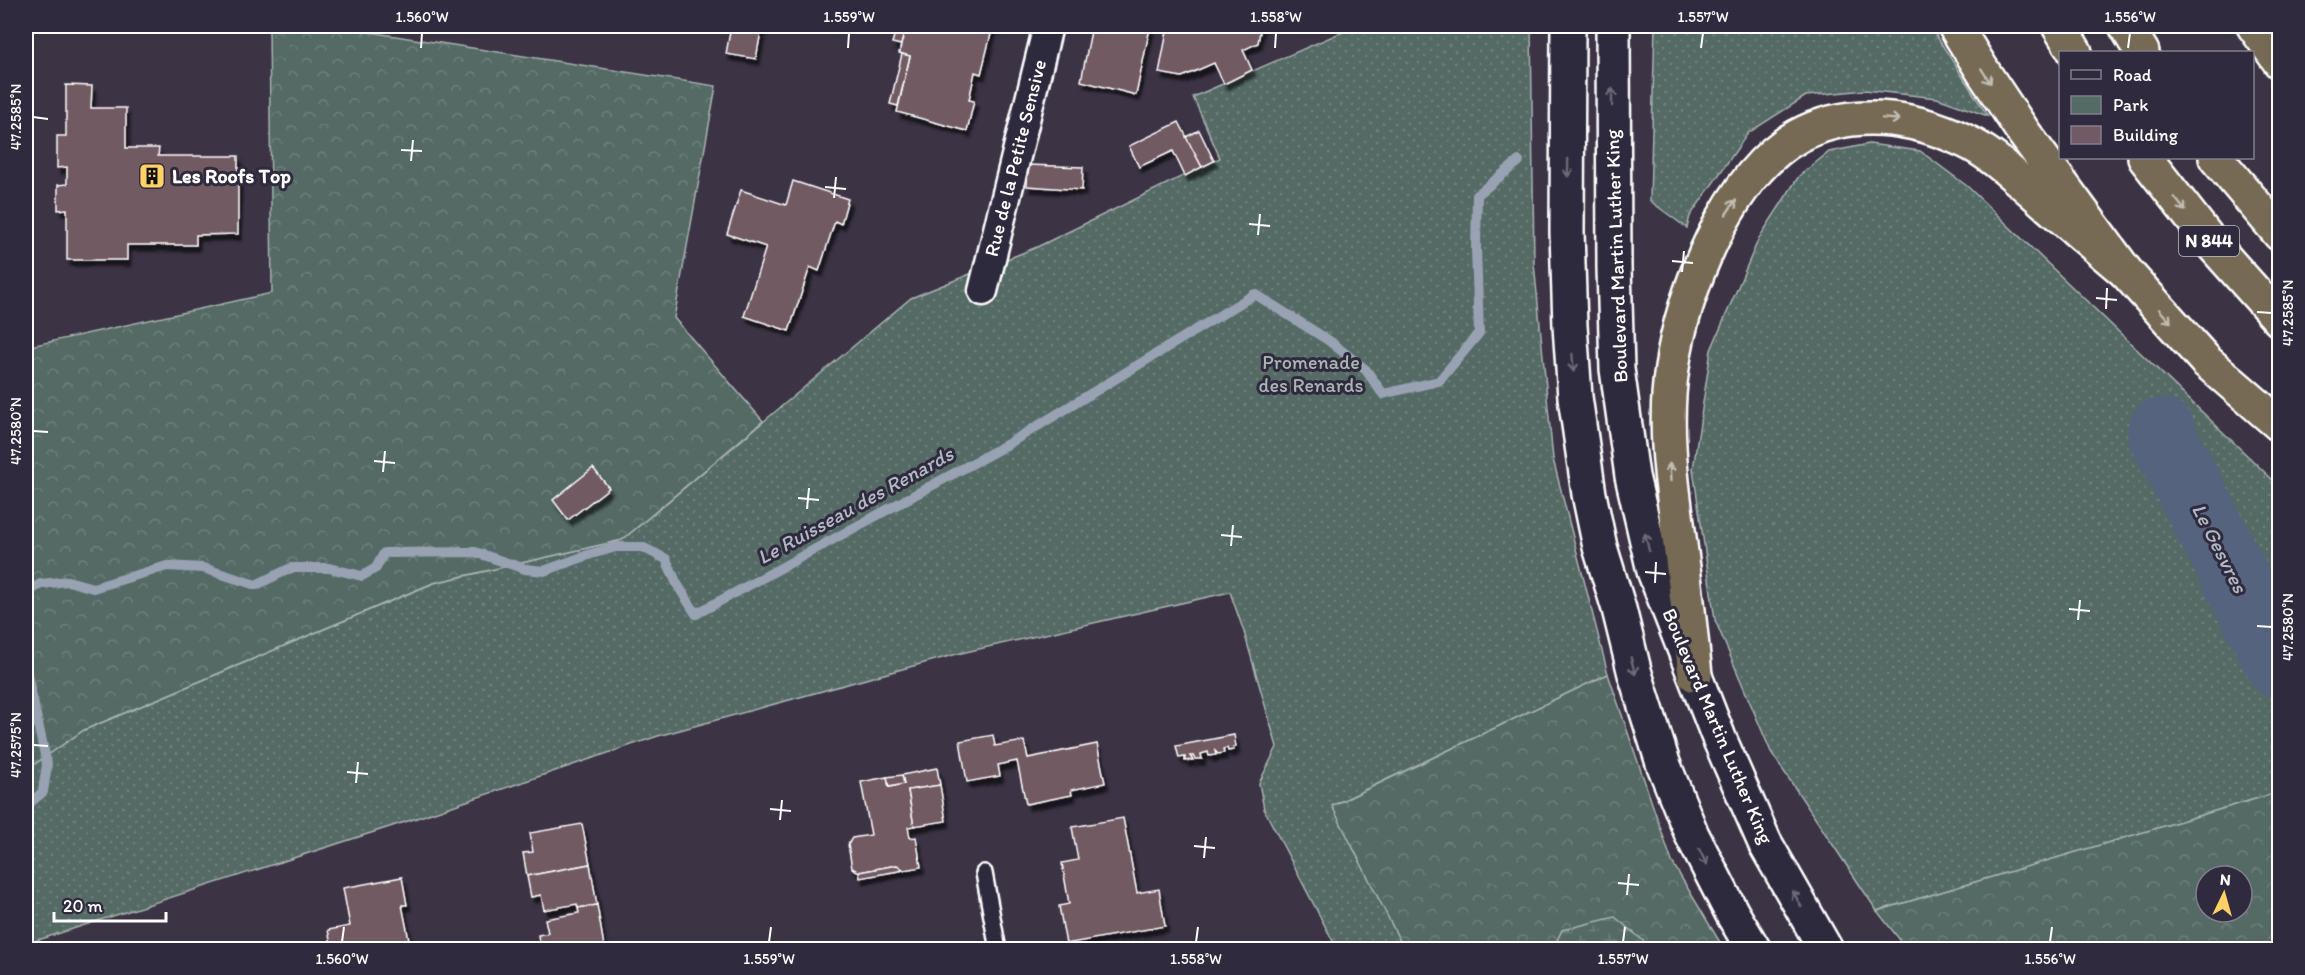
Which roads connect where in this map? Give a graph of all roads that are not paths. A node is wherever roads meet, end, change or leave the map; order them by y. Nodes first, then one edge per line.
1 (1048, 26) edge
2 (1568, 26) edge
3 (1613, 26) edge
4 (1955, 26) edge
5 (2059, 26) edge
6 (2126, 26) edge
7 (2254, 26) edge
8 (2074, 51) edge
9 (2141, 51) edge
10 (2280, 62) edge
11 (2146, 159) edge
12 (2217, 159) edge
13 (2280, 234) edge
14 (2126, 272) junction
15 (982, 291) dead end
16 (2280, 320) edge
17 (2280, 424) edge
18 (1695, 675) junction
19 (984, 873) dead end
20 (998, 950) edge
21 (1754, 950) edge
22 (1826, 950) edge

1 - 15 street, Rue de la Petite Sensive
2 -> 21 main road
18 -> 3 main road, Boulevard Martin Luther King
4 -> 14 highway
5 - 8 highway
6 - 9 highway
7 - 10 highway
11 -> 16 highway, N 844
12 - 13 highway, N 844
14 -> 17 highway
18 -> 14 highway
22 -> 18 main road, Boulevard Martin Luther King
19 - 20 lane

